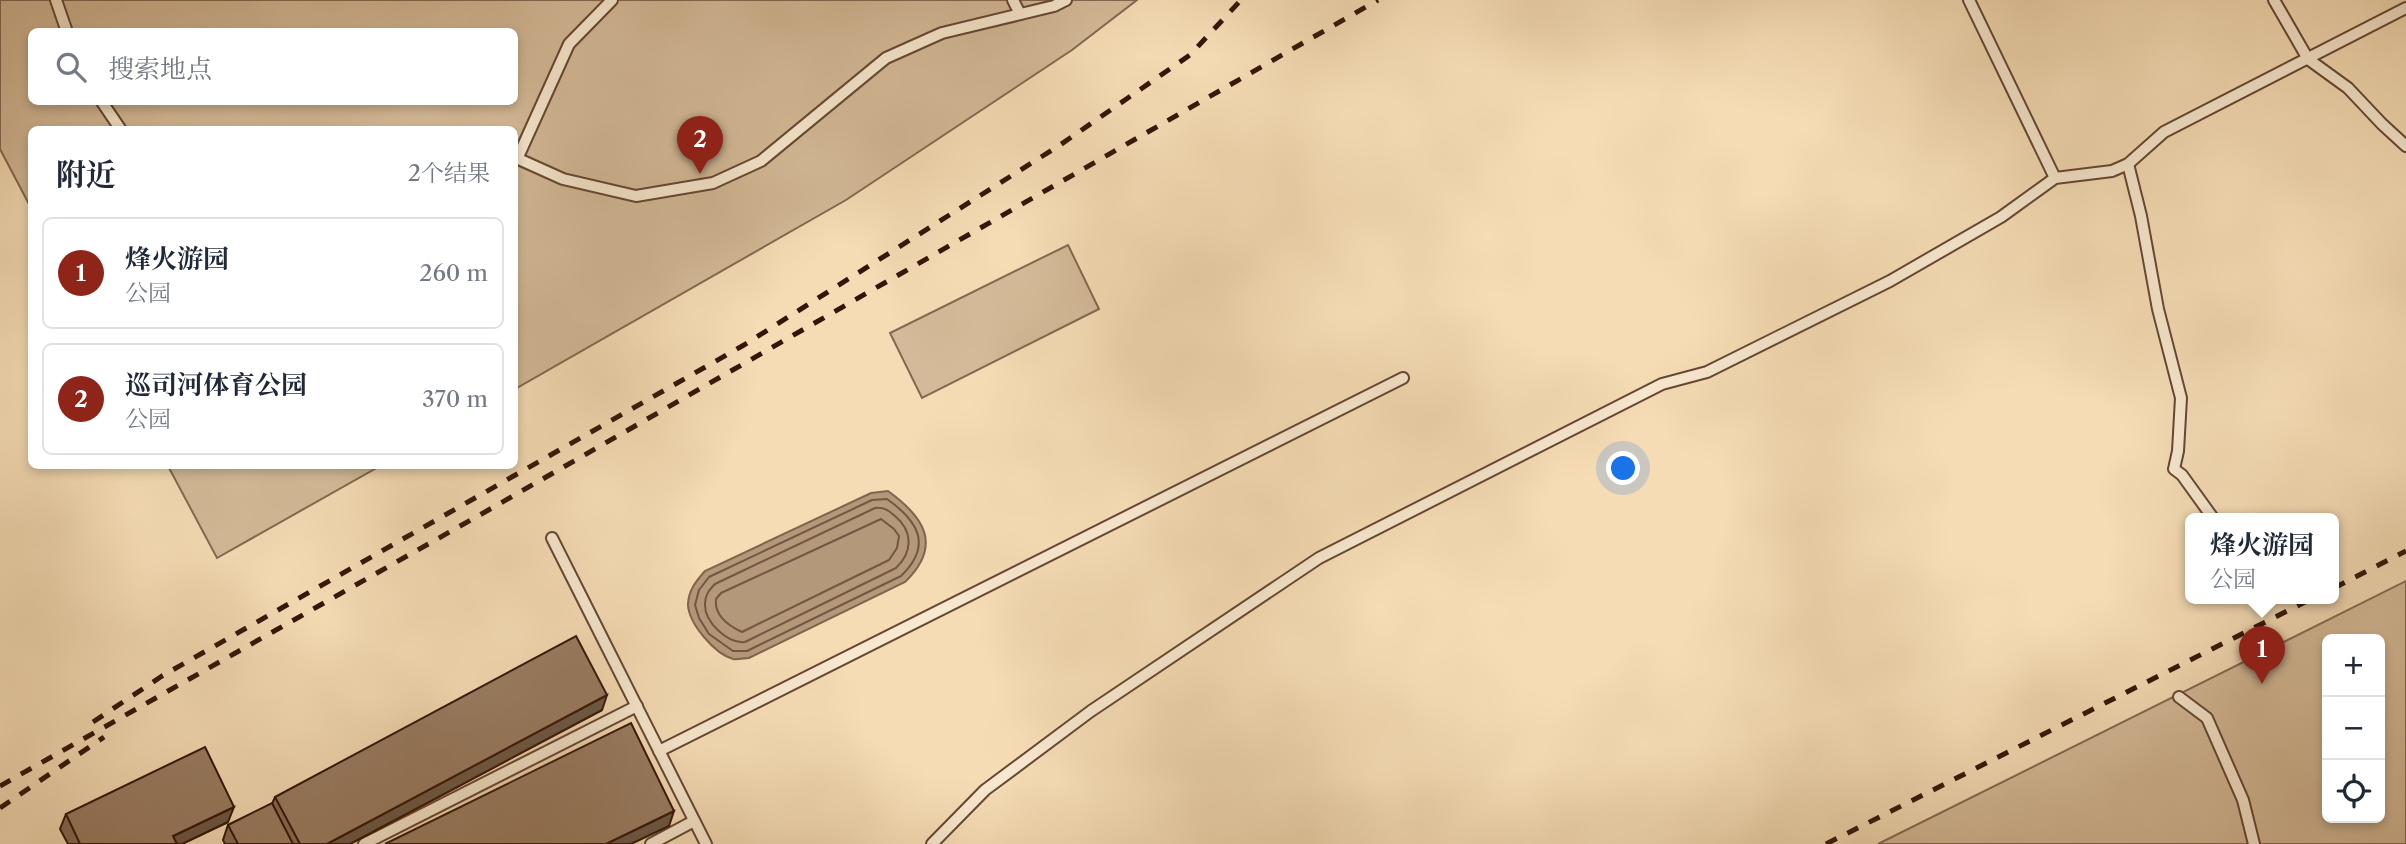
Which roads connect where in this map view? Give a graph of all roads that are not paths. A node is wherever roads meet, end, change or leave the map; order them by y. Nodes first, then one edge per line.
1 (56, 0) edge
2 (611, 0) edge
3 (1013, 0) edge
4 (1066, 0) edge
5 (1969, 0) edge
6 (2274, 0) edge
7 (2406, 8) edge
8 (1020, 14) junction
9 (66, 28) edge
10 (2308, 59) junction
11 (104, 105) edge
12 (118, 126) edge
13 (2406, 146) edge
14 (518, 153) edge
15 (518, 158) edge
16 (2128, 164) junction
17 (2055, 178) junction
18 (1403, 378) dead end
19 (2209, 513) edge
20 (552, 538) dead end
21 (2179, 697) dead end
22 (637, 706) junction
23 (658, 759) junction
24 (694, 821) junction
25 (364, 844) edge
26 (651, 844) edge
27 (706, 844) edge
28 (932, 844) edge
29 (2254, 844) edge

1 - 9 lane
2 - 14 lane
3 - 8 lane
4 - 8 lane
5 - 17 lane
6 - 10 lane
7 - 10 lane
8 - 15 lane
10 - 13 lane
10 - 16 lane
11 - 12 lane
16 - 17 lane
16 - 19 lane
17 - 28 lane
18 - 23 lane
20 - 22 lane
21 - 29 lane
22 - 23 lane
22 - 25 lane
23 - 24 lane
24 - 26 lane
24 - 27 lane

